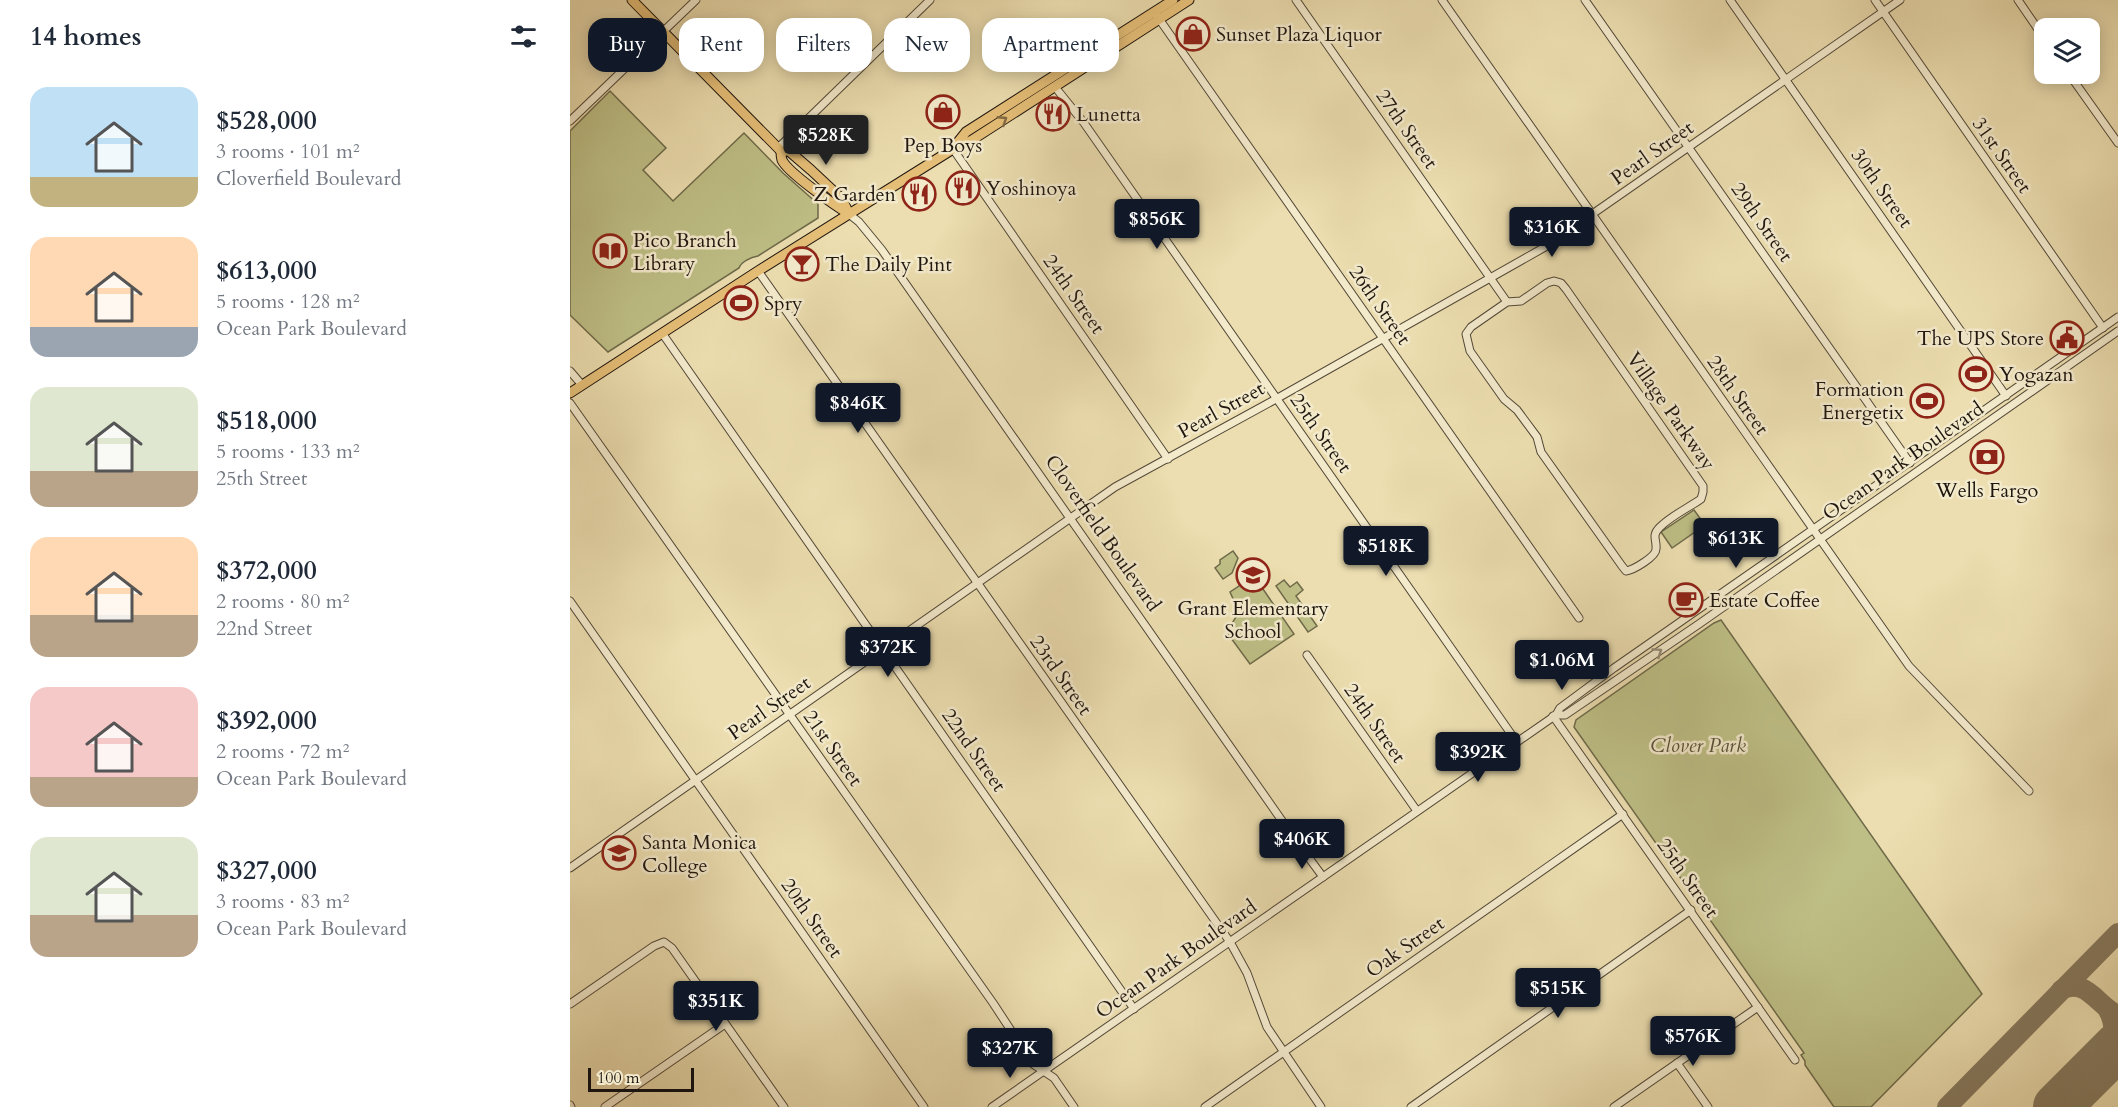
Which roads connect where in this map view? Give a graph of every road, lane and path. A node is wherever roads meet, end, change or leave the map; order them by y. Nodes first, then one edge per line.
1 (632, 0) edge
2 (696, 0) edge
3 (930, 0) edge
4 (1173, 0) edge
5 (1189, 0) edge
6 (1296, 0) edge
7 (1442, 0) edge
8 (1586, 0) edge
9 (1730, 0) edge
10 (1875, 0) edge
11 (1900, 0) edge
12 (2018, 0) edge
13 (1883, 12) junction
14 (1156, 16) junction
15 (649, 18) edge
16 (2034, 23) edge
17 (667, 28) edge
18 (667, 36) edge
19 (1119, 40) edge
20 (621, 72) edge
21 (1063, 72) edge
22 (1074, 72) edge
23 (1787, 80) junction
24 (1046, 81) junction
25 (2076, 84) edge
26 (1055, 87) junction
27 (570, 121) edge
28 (2118, 143) edge
29 (1689, 148) junction
30 (779, 149) junction
31 (953, 149) junction
32 (849, 214) junction
33 (1592, 215) junction
34 (758, 271) junction
35 (1491, 278) junction
36 (1507, 302) junction
37 (2118, 317) edge
38 (2103, 328) junction
39 (2118, 331) edge
40 (662, 333) junction
41 (1383, 338) junction
42 (570, 371) edge
43 (582, 386) junction
44 (570, 393) edge
45 (2006, 396) junction
46 (1276, 399) junction
47 (570, 403) edge
48 (1168, 459) junction
49 (1910, 463) junction
50 (1071, 518) junction
51 (1814, 530) junction
52 (1821, 539) junction
53 (977, 584) junction
54 (570, 600) edge
55 (1579, 618) dead end
56 (883, 650) junction
57 (1307, 655) dead end
58 (789, 714) junction
59 (1555, 715) junction
60 (1516, 741) junction
61 (695, 780) junction
62 (2029, 791) dead end
63 (1417, 811) junction
64 (1623, 814) junction
65 (570, 868) edge
66 (1323, 877) junction
67 (1691, 910) junction
68 (1230, 942) junction
69 (570, 1004) edge
70 (1758, 1007) junction
71 (1134, 1009) junction
72 (724, 1024) junction
73 (1283, 1053) junction
74 (1795, 1060) dead end
75 (1677, 1063) junction
76 (1043, 1071) junction
77 (605, 1107) edge
78 (784, 1107) edge
79 (924, 1107) edge
80 (992, 1107) edge
81 (1074, 1107) edge
82 (1205, 1107) edge
83 (1321, 1107) edge
84 (1410, 1107) edge
85 (1614, 1107) edge
86 (1708, 1107) edge

1 - 15 main road, Cloverfield Boulevard
2 - 17 street
3 - 30 street
4 - 14 main road
5 - 14 main road
6 - 35 street, 27th Street
7 - 33 street, 28th Street
8 - 29 street, 29th Street
9 - 23 street, 30th Street
10 - 13 street, 31st Street
11 - 13 street, Pearl Street
12 - 16 street
13 - 23 street, Pearl Street
13 - 38 street, 31st Street
14 - 19 main road
14 - 41 street, 26th Street
18 - 30 main road, Cloverfield Boulevard
20 - 27 street
21 - 24 main road
22 - 26 main road
23 - 29 street, Pearl Street
23 - 45 street, 30th Street
24 - 26 main road
24 - 31 main road
25 - 28 street
31 -> 26 main road
26 - 46 street, 25th Street
29 - 33 street, Pearl Street
29 - 49 street, 29th Street
30 - 32 main road, Cloverfield Boulevard
31 - 32 main road
31 - 48 street, 24th Street
32 - 34 main road
32 - 50 street, Cloverfield Boulevard
33 - 35 street, Pearl Street
33 - 51 street, 28th Street
34 - 40 main road
34 - 53 street, 23rd Street
35 - 36 street, 27th Street
35 - 41 street, Pearl Street
36 - 36 street, Village Parkway
37 - 38 street, Ocean Park Boulevard
38 - 45 street, Ocean Park Boulevard
39 - 52 street, Ocean Park Boulevard
40 - 43 main road
40 - 56 street, 22nd Street
41 - 46 street, Pearl Street
41 - 55 street, 26th Street
42 - 43 street
43 - 44 main road
45 - 49 street, Ocean Park Boulevard
46 - 48 street, Pearl Street
46 - 60 street, 25th Street
47 - 58 street, 21st Street
48 - 50 street, Pearl Street
49 - 51 street, Ocean Park Boulevard
50 - 53 street, Pearl Street
50 - 66 street, Cloverfield Boulevard
51 - 52 street, 28th Street
51 - 59 street, Ocean Park Boulevard
59 -> 52 street, Ocean Park Boulevard
52 - 62 street, 28th Street
53 - 56 street, Pearl Street
53 - 68 street, 23rd Street
54 - 61 street, 20th Street
56 - 58 street, Pearl Street
56 - 71 street, 22nd Street
57 - 63 street, 24th Street
58 - 61 street, Pearl Street
58 - 76 street, 21st Street
59 - 60 street, Ocean Park Boulevard
59 - 64 street, 25th Street
60 - 63 street, Ocean Park Boulevard
61 - 65 street, Pearl Street
61 - 79 street, 20th Street
63 - 66 street, Ocean Park Boulevard
64 - 67 street, 25th Street
64 - 73 street, Oak Street
66 - 68 street, Ocean Park Boulevard
67 - 70 street, 25th Street
67 - 84 street
68 - 71 street, Ocean Park Boulevard
68 - 73 street, 23rd Street
69 - 72 street
70 - 74 street, 25th Street
70 - 75 street
71 - 76 street, Ocean Park Boulevard
72 - 77 street
72 - 78 street
73 - 82 street, Oak Street
73 - 83 street, 23rd Street
75 - 85 street
75 - 86 street
76 - 80 street, Ocean Park Boulevard
76 - 81 street, 21st Street

